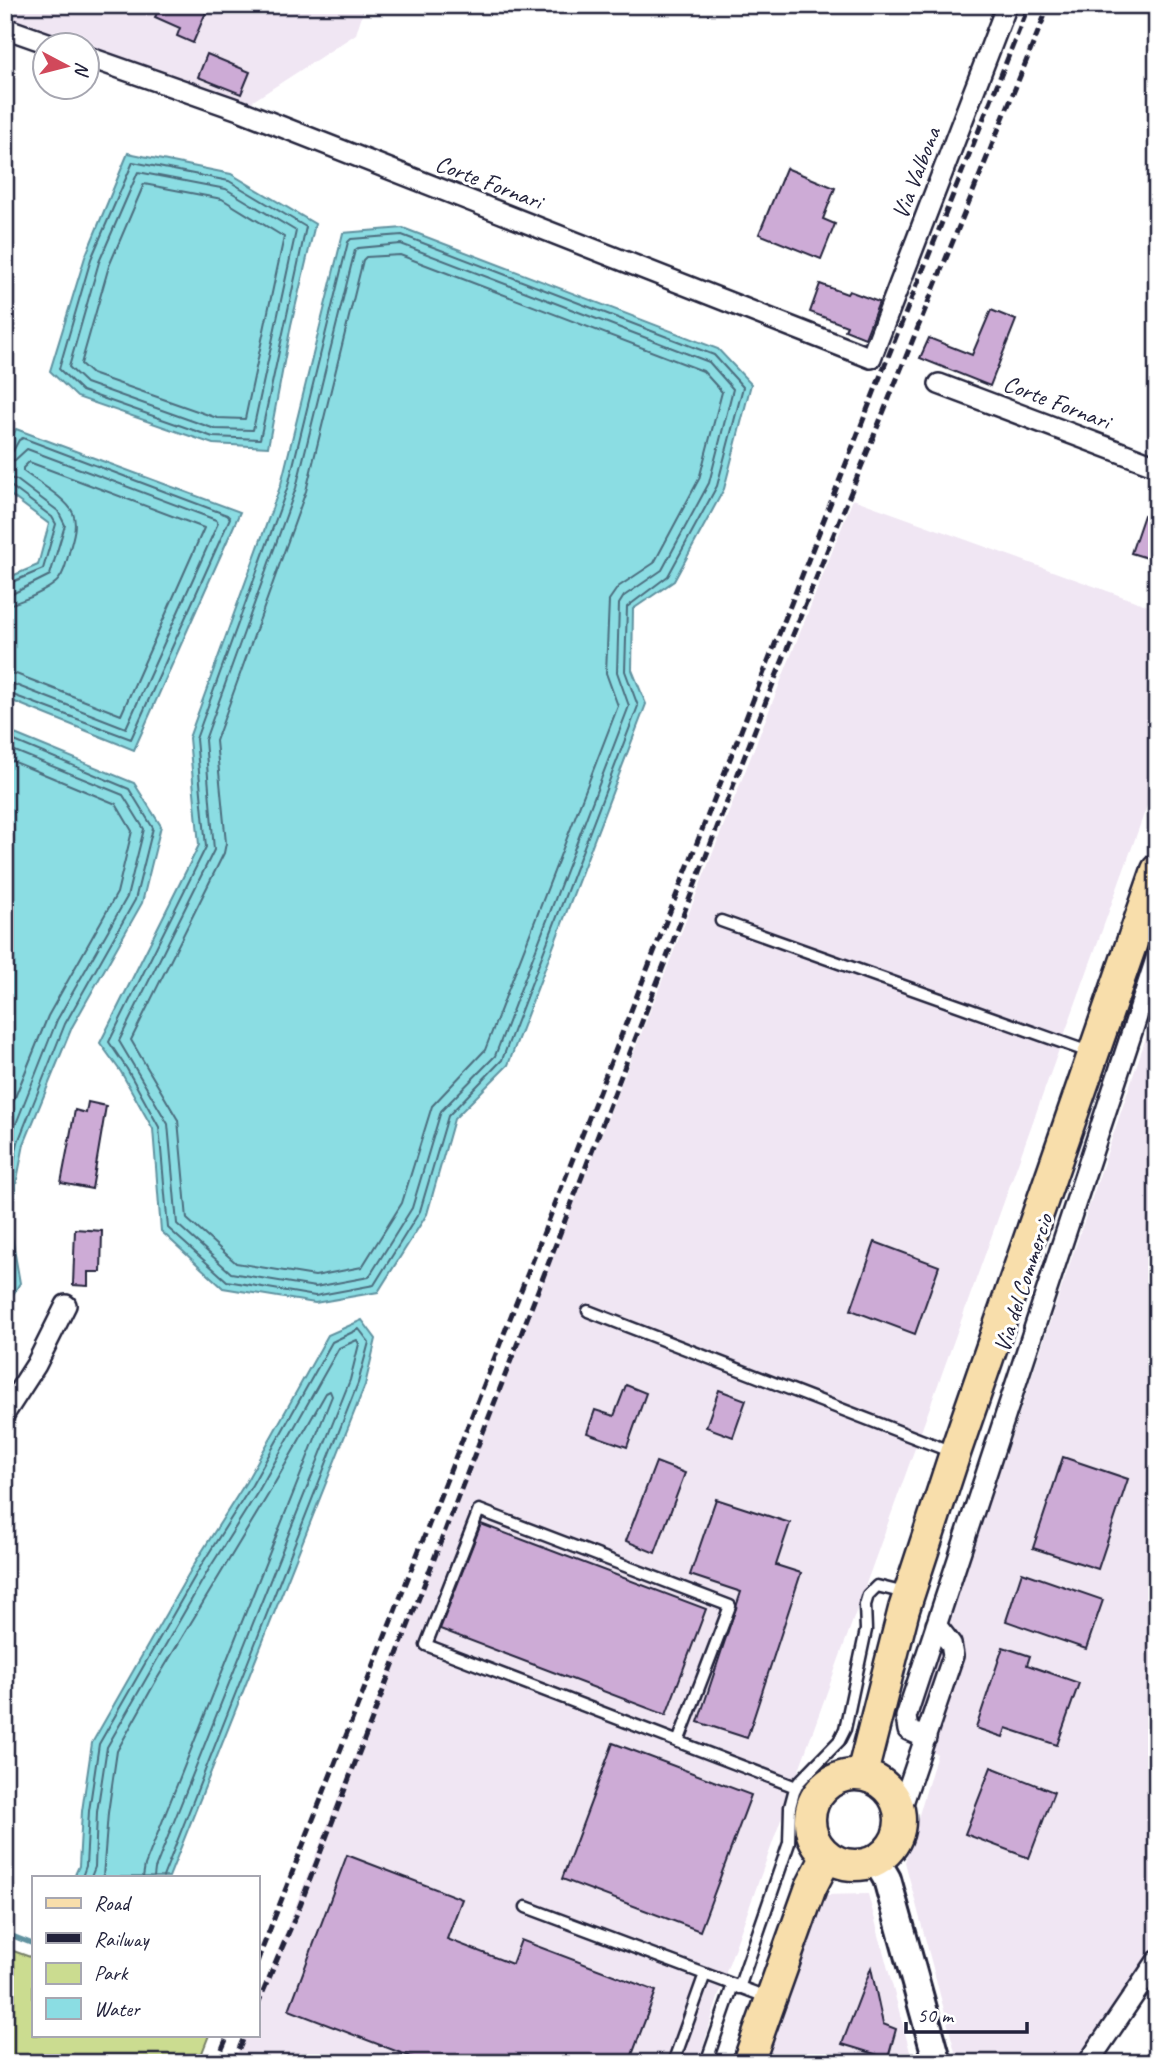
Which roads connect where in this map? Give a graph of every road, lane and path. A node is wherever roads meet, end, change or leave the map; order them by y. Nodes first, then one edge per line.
1 (1007, 5) edge
2 (5, 28) edge
3 (32, 38) edge
4 (102, 62) edge
5 (871, 358) joint
6 (939, 384) dead end
7 (1157, 466) edge
8 (1157, 870) edge
9 (721, 921) dead end
10 (1149, 948) edge
11 (1093, 1054) junction
12 (66, 1305) dead end
13 (588, 1311) dead end
14 (5, 1413) edge
15 (955, 1453) junction
16 (909, 1594) junction
17 (678, 1742) junction
18 (862, 1774) junction
19 (796, 1787) junction
20 (900, 1812) junction
21 (827, 1856) junction
22 (876, 1860) junction
23 (526, 1907) dead end
24 (1157, 1961) edge
25 (705, 1974) junction
26 (736, 1987) junction
27 (769, 1998) junction
28 (673, 2063) edge
29 (706, 2063) edge
30 (748, 2063) edge
31 (938, 2063) edge
32 (1087, 2063) edge

1 - 5 street, Via Valbona
2 - 3 street
4 - 5 street, Corte Fornari
6 - 7 street, Corte Fornari
8 - 10 main road
9 - 11 lane
10 - 11 main road
10 - 20 street, Via del Commercio
11 - 15 main road
12 - 14 street
13 - 15 lane
15 - 16 main road
16 - 18 main road
16 - 19 lane
17 - 17 lane
17 - 19 lane
18 - 20 main road
18 - 21 main road
19 - 26 lane
20 - 22 main road
21 - 22 main road
21 - 27 main road
22 - 31 street
23 - 25 lane
24 - 32 street
25 - 26 lane
25 - 28 lane
26 - 27 lane
26 - 29 lane
27 - 30 main road

